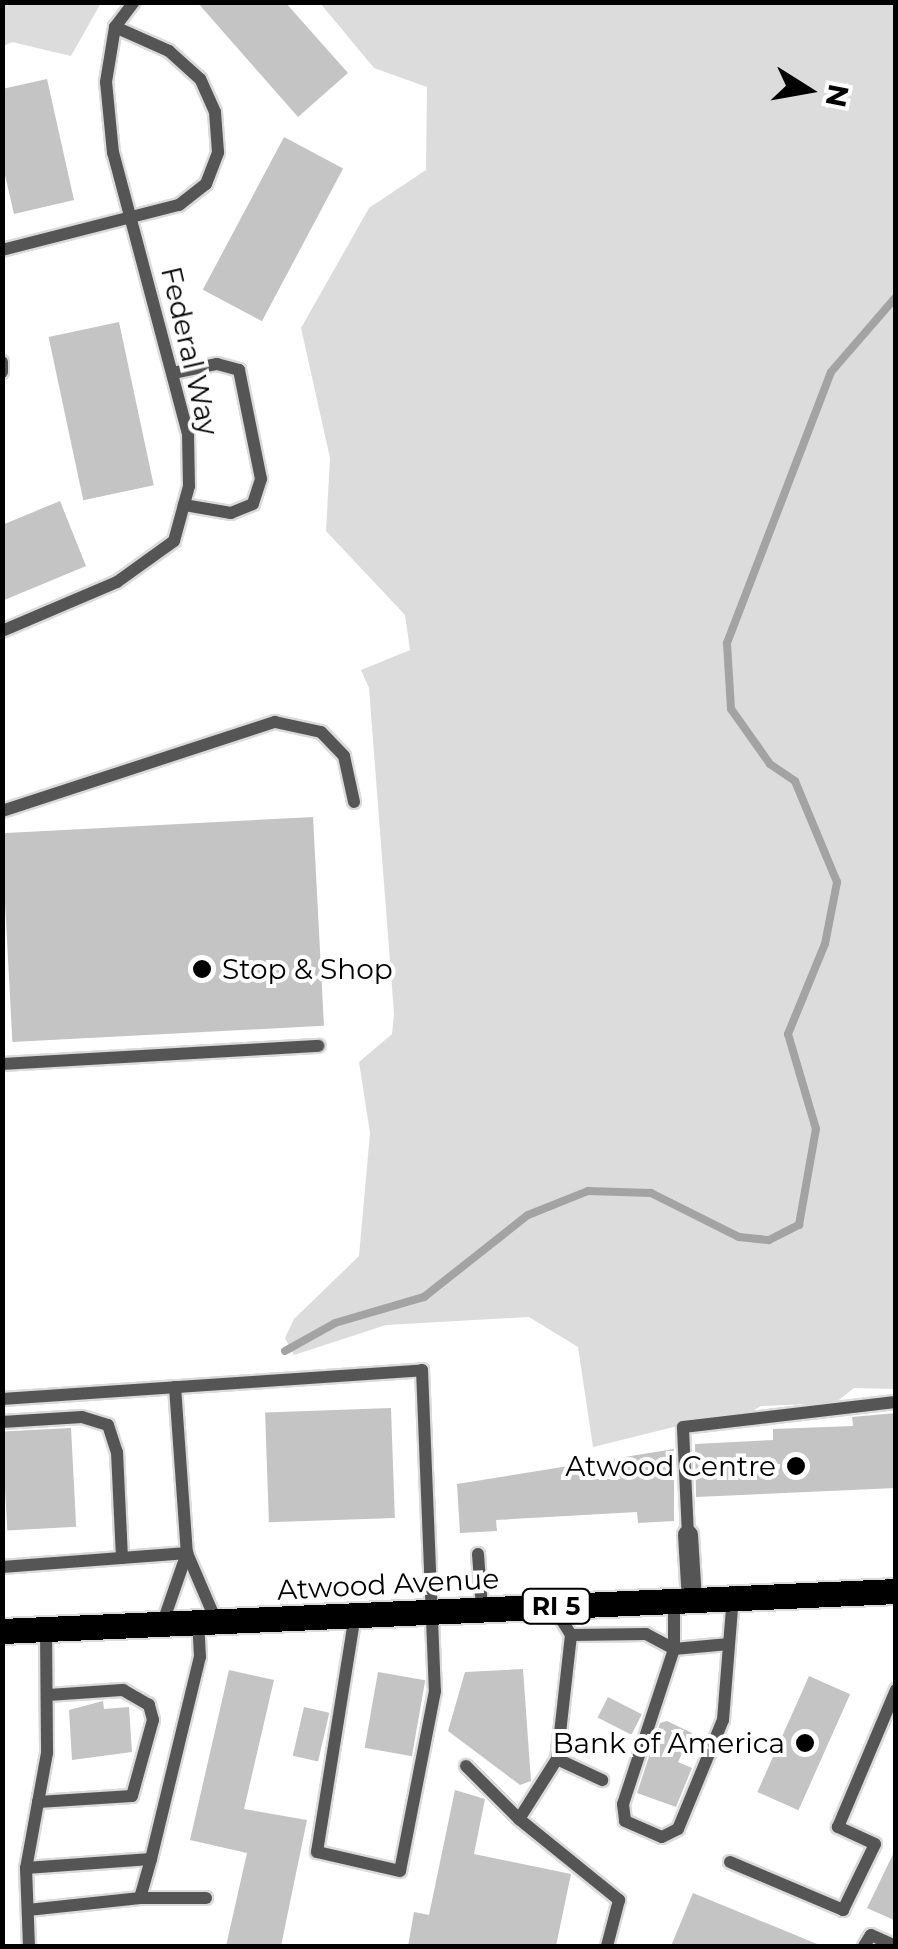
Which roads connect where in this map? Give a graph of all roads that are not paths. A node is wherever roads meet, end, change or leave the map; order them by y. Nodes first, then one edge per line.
1 (134, 2) edge
2 (115, 27) junction
3 (131, 218) junction
4 (2, 250) edge
5 (2, 362) edge
6 (2, 372) edge
7 (172, 373) junction
8 (184, 505) junction
9 (2, 631) edge
10 (354, 802) dead end
11 (2, 811) edge
12 (318, 1046) dead end
13 (2, 1064) edge
14 (175, 1386) junction
15 (2, 1400) edge
16 (896, 1402) edge
17 (2, 1422) edge
18 (688, 1535) joint
19 (188, 1553) junction
20 (478, 1554) dead end
21 (122, 1558) junction
22 (2, 1567) edge
23 (896, 1591) edge
24 (733, 1597) junction
25 (683, 1600) junction
26 (553, 1606) junction
27 (482, 1609) junction
28 (435, 1611) junction
29 (355, 1614) junction
30 (207, 1623) junction
31 (162, 1624) junction
32 (46, 1631) junction
33 (2, 1632) edge
34 (571, 1635) junction
35 (730, 1644) junction
36 (674, 1649) junction
37 (896, 1690) edge
38 (47, 1695) junction
39 (890, 1719) edge
40 (556, 1760) junction
41 (466, 1766) dead end
42 (602, 1780) dead end
43 (38, 1802) junction
44 (519, 1819) junction
45 (150, 1858) junction
46 (730, 1862) dead end
47 (26, 1868) junction
48 (140, 1898) junction
49 (206, 1898) dead end
50 (28, 1910) junction
51 (29, 1946) edge
52 (607, 1946) edge
53 (864, 1946) edge
54 (896, 1946) edge

1 - 2 lane, Federal Way
2 - 3 lane, Federal Way
2 - 3 lane
3 - 4 lane
3 - 7 lane, Federal Way
5 - 6 lane
7 - 8 lane, Federal Way
7 - 8 lane
8 - 9 lane, Federal Way
10 - 11 lane
12 - 13 lane
14 - 15 lane
14 - 19 lane
14 - 28 lane
16 - 18 lane
17 - 21 lane
18 - 25 street
19 - 21 lane
19 - 30 lane
19 - 31 lane
20 - 27 lane
21 - 22 lane
23 - 24 main road, Atwood Avenue / RI 5
24 - 25 main road, Atwood Avenue / RI 5
24 - 35 lane
25 - 26 main road, Atwood Avenue / RI 5
25 - 36 lane
26 - 27 main road, Atwood Avenue / RI 5
26 - 34 lane
27 - 28 main road, Atwood Avenue / RI 5
28 - 29 main road, Atwood Avenue / RI 5
28 - 29 lane
29 - 30 main road, Atwood Avenue / RI 5
30 - 31 main road, Atwood Avenue / RI 5
30 - 45 lane
31 - 32 main road, Atwood Avenue / RI 5
32 - 33 main road, Atwood Avenue / RI 5
32 - 38 lane
34 - 36 lane
34 - 40 lane
35 - 36 lane
35 - 36 lane
37 - 39 lane
38 - 43 lane
38 - 43 lane
39 - 46 lane
40 - 42 lane
40 - 44 lane
41 - 44 lane
43 - 47 lane
44 - 52 lane
45 - 47 lane
45 - 48 lane
47 - 50 lane
48 - 49 lane
48 - 50 lane
50 - 51 lane
53 - 54 lane

